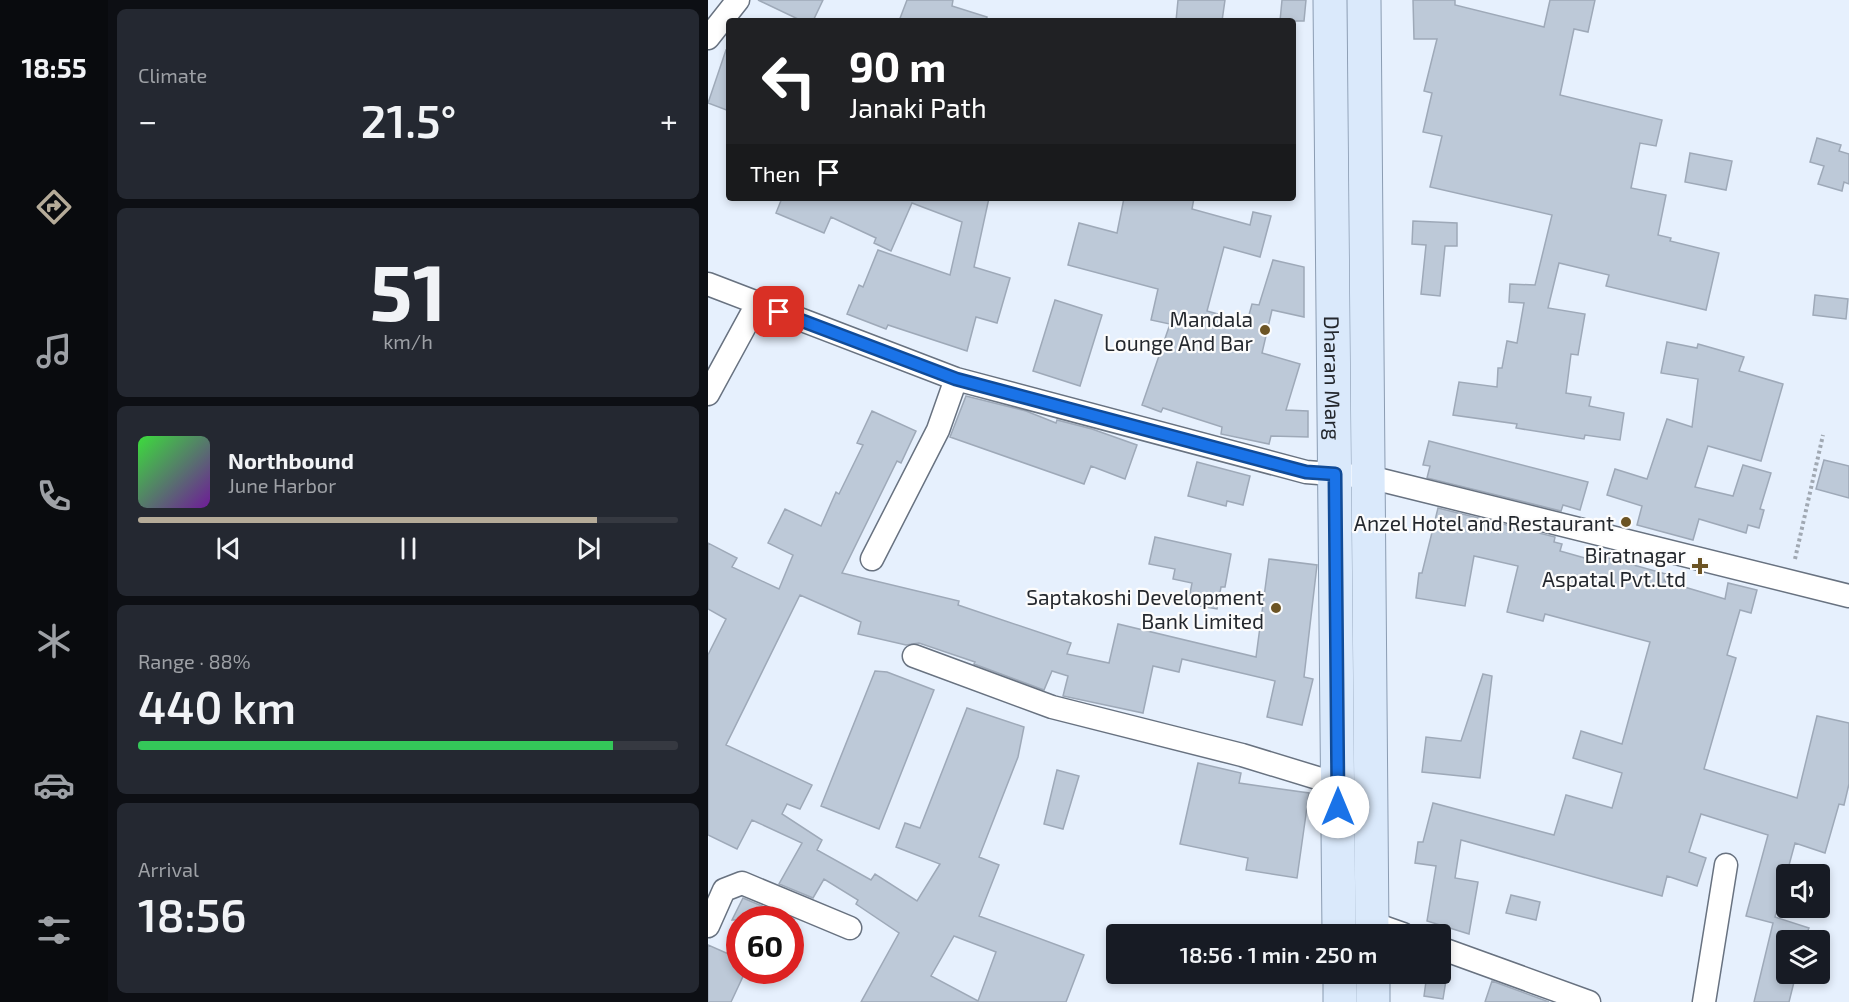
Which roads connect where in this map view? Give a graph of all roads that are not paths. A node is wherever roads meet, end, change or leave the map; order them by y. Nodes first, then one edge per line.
1 (738, 0) edge
2 (1330, 0) edge
3 (1364, 0) edge
4 (708, 38) edge
5 (708, 284) edge
6 (757, 304) junction
7 (956, 379) junction
8 (708, 394) edge
9 (1335, 474) junction
10 (1369, 477) junction
11 (872, 559) dead end
12 (1849, 596) edge
13 (914, 656) dead end
14 (1337, 784) junction
15 (1726, 865) dead end
16 (1339, 924) edge
17 (1372, 924) edge
18 (708, 926) edge
19 (850, 928) dead end
20 (1451, 952) edge
21 (1340, 984) edge
22 (1373, 984) edge
23 (1340, 1002) edge
24 (1373, 1002) edge
25 (1589, 1002) edge
26 (1704, 1002) edge

1 - 4 street
2 - 9 main road, Dharan Marg
3 - 10 main road, Dharan Marg
5 - 6 street
6 - 7 street
6 - 8 street
7 - 9 street
7 - 11 street
9 - 10 street
9 - 14 main road, Dharan Marg
10 - 12 street
10 - 17 main road, Dharan Marg
13 - 14 street
14 - 16 main road, Dharan Marg
15 - 26 street
18 - 19 street
20 - 25 street
21 - 23 main road
22 - 24 main road

